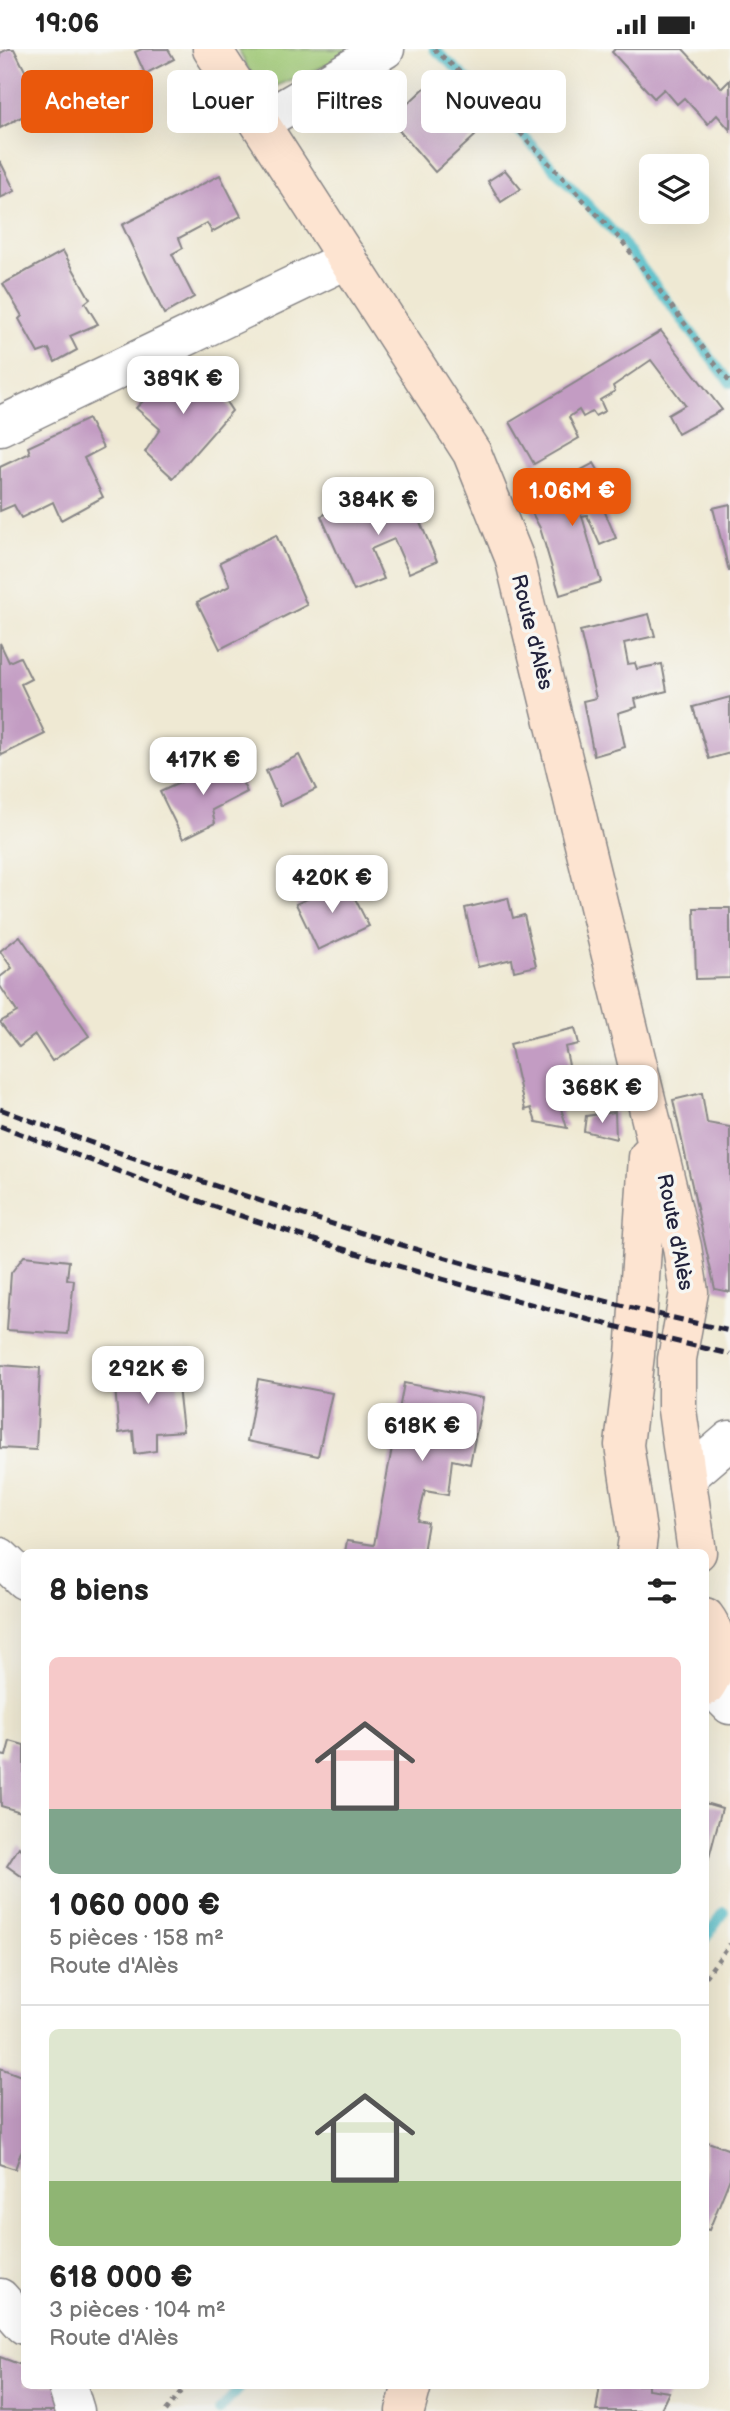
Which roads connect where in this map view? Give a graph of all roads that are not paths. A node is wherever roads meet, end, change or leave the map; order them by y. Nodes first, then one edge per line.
1 (212, 49) edge
2 (385, 49) edge
3 (226, 70) edge
4 (278, 112) edge
5 (268, 133) edge
6 (348, 259) junction
7 (0, 426) edge
8 (651, 1120) junction
9 (730, 1440) edge
10 (687, 1477) junction
11 (636, 1549) edge
12 (697, 1549) edge
13 (0, 1557) edge
14 (21, 1577) edge
15 (709, 1620) edge
16 (714, 1692) edge
17 (0, 2298) edge
18 (21, 2322) edge
19 (69, 2389) edge
20 (411, 2389) edge
21 (75, 2411) edge
22 (405, 2411) edge

1 - 3 main road, Route d'Alès
2 - 4 street
5 - 6 main road, Route d'Alès
6 - 7 street
6 - 8 main road, Route d'Alès
8 - 10 main road, Route d'Alès
8 - 11 main road, Route d'Alès
9 - 10 street
10 - 12 main road, Route d'Alès
13 - 14 street
15 - 16 main road
17 - 18 street
19 - 21 street
20 - 22 main road

